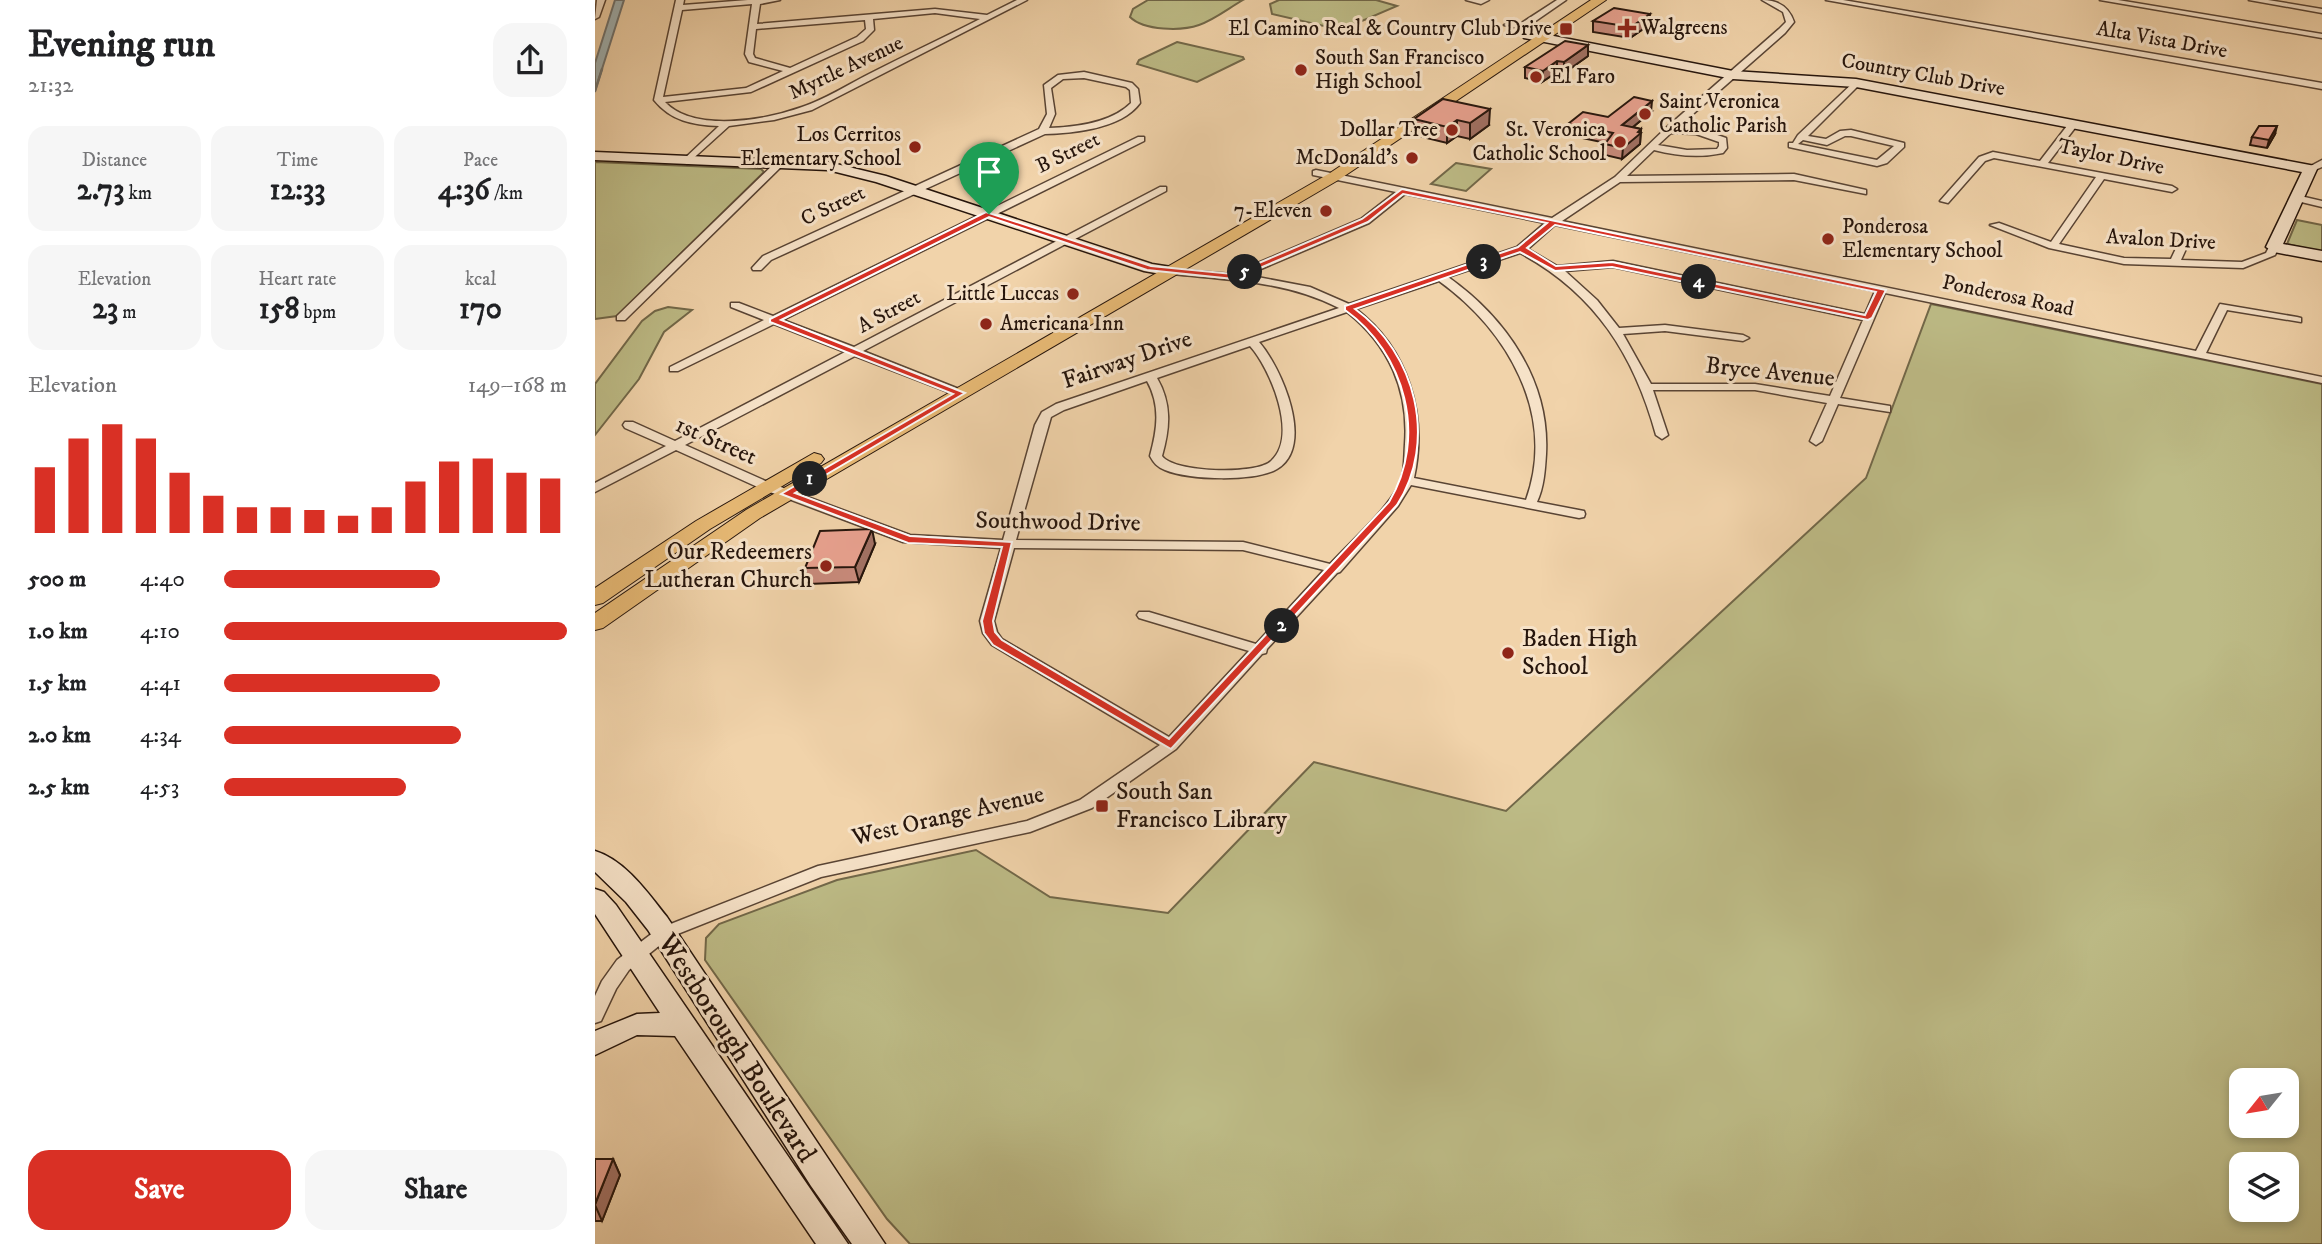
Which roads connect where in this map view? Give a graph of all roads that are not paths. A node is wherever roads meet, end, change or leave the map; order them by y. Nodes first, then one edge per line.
1 (776, 0) edge
2 (1023, 0) edge
3 (1469, 0) edge
4 (1562, 0) edge
5 (1579, 0) edge
6 (1599, 0) edge
7 (1766, 0) edge
8 (1830, 0) edge
9 (2105, 0) edge
10 (2253, 0) edge
11 (599, 1) edge
12 (1483, 1) edge
13 (756, 2) edge
14 (680, 4) edge
15 (2322, 11) edge
16 (595, 17) edge
17 (869, 17) junction
18 (989, 18) junction
19 (1508, 25) dead end
20 (753, 27) junction
21 (1535, 36) junction
22 (2322, 36) edge
23 (793, 71) junction
24 (1733, 75) junction
25 (1856, 83) junction
26 (2322, 86) edge
27 (658, 100) junction
28 (727, 123) junction
29 (2073, 124) junction
30 (1669, 130) junction
31 (1043, 131) junction
32 (1801, 137) junction
33 (1141, 139) dead end
34 (1654, 147) junction
35 (595, 156) edge
36 (687, 160) junction
37 (2043, 163) junction
38 (779, 164) junction
39 (2316, 166) edge
40 (1316, 173) junction
41 (2102, 175) junction
42 (1335, 176) junction
43 (1618, 179) junction
44 (1163, 189) dead end
45 (2172, 189) dead end
46 (915, 190) junction
47 (1402, 192) junction
48 (1863, 192) dead end
49 (2296, 198) junction
50 (1945, 201) dead end
51 (2322, 204) edge
52 (989, 214) junction
53 (1553, 222) junction
54 (1995, 225) dead end
55 (1068, 239) junction
56 (2185, 240) dead end
57 (2053, 246) junction
58 (2274, 247) junction
59 (1521, 248) junction
60 (2322, 256) edge
61 (2175, 262) junction
62 (757, 268) dead end
63 (1150, 268) junction
64 (1555, 269) junction
65 (1172, 271) junction
66 (1234, 277) junction
67 (1441, 277) junction
68 (1881, 290) junction
69 (735, 305) dead end
70 (1348, 308) junction
71 (621, 318) dead end
72 (1868, 318) junction
73 (2297, 320) dead end
74 (773, 321) junction
75 (1616, 331) junction
76 (1743, 338) dead end
77 (1252, 341) junction
78 (854, 352) junction
79 (2199, 355) junction
80 (674, 369) dead end
81 (1150, 376) junction
82 (2322, 380) edge
83 (1648, 387) junction
84 (951, 390) junction
85 (1832, 400) junction
86 (1886, 409) dead end
87 (629, 425) dead end
88 (1663, 435) dead end
89 (1816, 441) dead end
90 (676, 446) junction
91 (1407, 480) junction
92 (595, 488) edge
93 (776, 490) junction
94 (1531, 504) junction
95 (1579, 514) dead end
96 (1008, 544) junction
97 (1335, 569) junction
98 (595, 598) edge
99 (1144, 615) dead end
100 (595, 622) edge
101 (1261, 650) junction
102 (1171, 745) junction
103 (595, 860) edge
104 (595, 898) edge
105 (664, 933) junction
106 (635, 953) junction
107 (595, 1016) edge
108 (683, 1027) junction
109 (595, 1044) edge
110 (833, 1244) edge
111 (870, 1244) edge

1 - 13 street
2 - 18 street, Myrtle Avenue
3 - 12 street
4 - 19 street
5 - 21 main road
6 - 21 main road
7 - 24 street, Fairway Drive
8 - 26 street, Alta Vista Drive
9 - 22 street
10 - 15 street
11 - 16 street
13 - 14 street
13 - 20 street
14 - 27 street
17 - 18 street
17 - 20 street
17 - 23 street
18 - 28 street, Myrtle Avenue
20 - 23 street
21 - 24 street, Country Club Drive
21 - 40 main road
21 - 42 main road
23 - 27 street
24 - 25 street, Country Club Drive
24 - 30 street, Fairway Drive
25 - 29 street, Country Club Drive
25 - 32 street
27 - 28 street, Myrtle Avenue
28 - 36 street
29 - 37 street
29 - 39 street, Country Club Drive
30 - 34 street, Fairway Drive
30 - 34 street
31 - 31 street, C Street
31 - 46 street, C Street
32 - 32 street
33 - 52 street, B Street
34 - 43 street, Fairway Drive
35 - 36 street, West Orange Avenue
36 - 38 street, West Orange Avenue
37 - 41 street, Taylor Drive
37 - 50 street, Taylor Drive
38 - 46 street, West Orange Avenue
38 - 71 street
39 - 49 street
40 - 42 street, Ponderosa Road
40 - 63 main road
41 - 45 street, Taylor Drive
41 - 57 street
42 - 47 street, Ponderosa Road
42 - 65 main road
43 - 48 street
43 - 53 street, Fairway Drive
44 - 55 street, A Street
46 - 52 street, West Orange Avenue
46 - 62 street, C Street
47 - 53 street, Ponderosa Road
47 - 66 street
49 - 51 street
49 - 58 street
52 - 55 street, West Orange Avenue
52 - 74 street, B Street
53 - 59 street, Fairway Drive
53 - 68 street, Ponderosa Road
54 - 57 street, Avalon Drive
55 - 63 street, West Orange Avenue
55 - 78 street, A Street
56 - 61 street
57 - 61 street, Avalon Drive
58 - 60 street
58 - 61 street, Avalon Drive
59 - 64 street
59 - 67 street, Fairway Drive
63 - 65 street, West Orange Avenue
63 - 84 main road
64 - 72 street
64 - 75 street
65 - 66 street, West Orange Avenue
65 - 84 main road
66 - 70 street, West Orange Avenue
67 - 70 street, Fairway Drive
67 - 94 street
68 - 72 street
68 - 79 street, Ponderosa Road
69 - 74 street
70 - 77 street, Fairway Drive
70 - 91 street, West Orange Avenue
72 - 85 street
73 - 79 street
74 - 78 street
74 - 80 street, B Street
75 - 76 street
75 - 83 street
77 - 81 street, Fairway Drive
77 - 81 street
78 - 84 street
78 - 90 street, A Street
79 - 82 street, Ponderosa Road
81 - 96 street, Fairway Drive
83 - 85 street, Bryce Avenue
83 - 88 street
84 - 93 main road
85 - 86 street, Bryce Avenue
85 - 89 street
87 - 90 street, 1st Street
90 - 92 street, A Street
90 - 93 street, 1st Street
91 - 94 street
91 - 97 street, West Orange Avenue
93 - 96 street, Southwood Drive
93 - 98 main road
93 - 100 main road
94 - 95 street
96 - 97 street, Southwood Drive
96 - 102 street, Fairway Drive
97 - 101 street, West Orange Avenue
99 - 101 street
101 - 102 street, West Orange Avenue
102 - 105 street, West Orange Avenue
103 - 105 street, Westborough Boulevard
104 - 106 street, Westborough Boulevard
105 - 106 street, West Orange Avenue
105 - 111 street, Westborough Boulevard
106 - 107 street, West Orange Avenue
106 - 108 street, Westborough Boulevard
108 - 109 street
108 - 110 street, Westborough Boulevard

